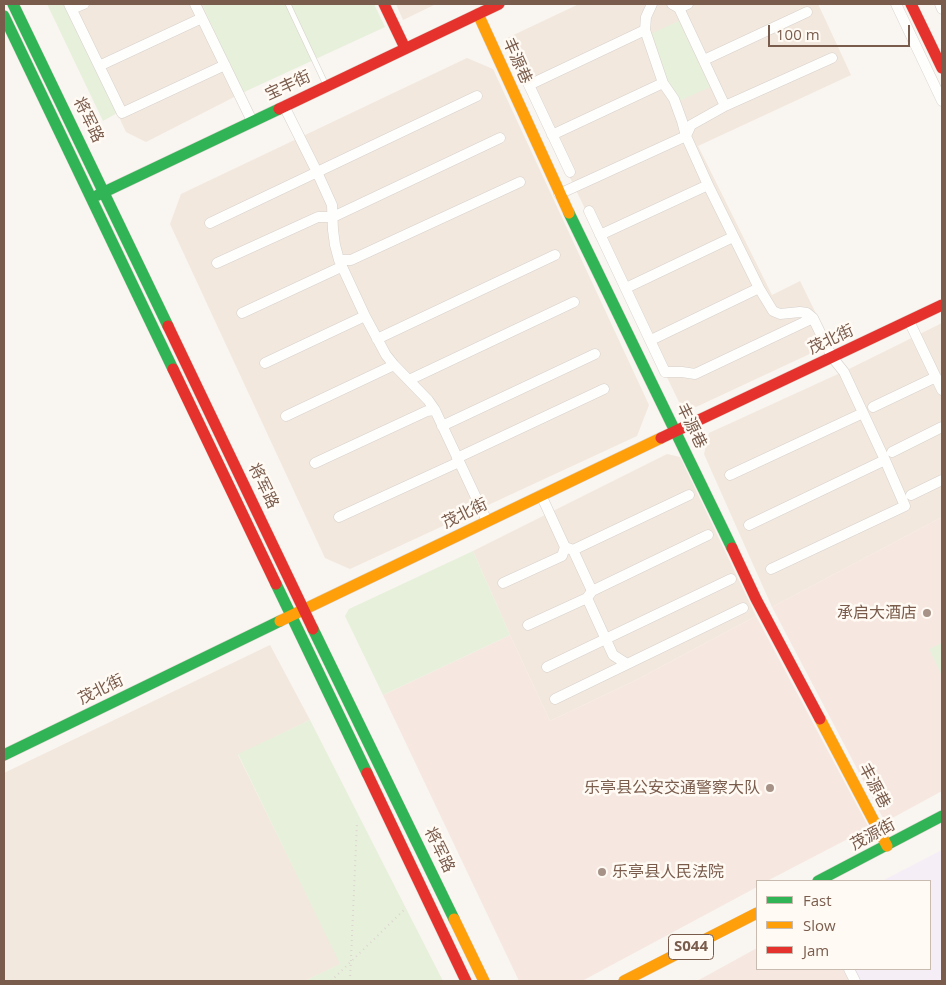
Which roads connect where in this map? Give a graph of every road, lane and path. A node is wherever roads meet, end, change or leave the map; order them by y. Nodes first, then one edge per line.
1 (13, 4) edge
2 (84, 4) edge
3 (195, 4) edge
4 (288, 4) edge
5 (384, 4) edge
6 (499, 4) edge
7 (652, 4) edge
8 (896, 4) edge
9 (911, 4) edge
10 (940, 4) edge
11 (680, 5) edge
12 (71, 7) edge
13 (942, 9) edge
14 (807, 12) dead end
15 (478, 14) junction
16 (4, 16) edge
17 (202, 18) junction
18 (645, 30) junction
19 (405, 48) junction
20 (832, 58) dead end
21 (704, 60) junction
22 (519, 64) dead end
23 (225, 65) junction
24 (99, 66) junction
25 (942, 68) edge
26 (663, 83) junction
27 (529, 85) junction
28 (326, 86) junction
29 (477, 96) dead end
30 (942, 101) edge
31 (284, 106) junction
32 (725, 106) junction
33 (252, 121) junction
34 (552, 135) junction
35 (686, 136) junction
36 (500, 138) dead end
37 (317, 172) junction
38 (570, 172) dead end
39 (520, 182) dead end
40 (708, 185) junction
41 (104, 192) junction
42 (559, 194) junction
43 (91, 198) junction
44 (589, 211) dead end
45 (333, 217) junction
46 (210, 223) dead end
47 (600, 235) junction
48 (733, 236) junction
49 (555, 255) dead end
50 (216, 263) dead end
51 (340, 263) junction
52 (626, 288) junction
53 (759, 288) junction
54 (574, 302) dead end
55 (942, 305) edge
56 (242, 313) dead end
57 (365, 316) junction
58 (813, 318) junction
59 (908, 321) junction
60 (376, 339) junction
61 (650, 340) junction
62 (595, 354) dead end
63 (832, 357) junction
64 (265, 363) dead end
65 (394, 365) junction
66 (936, 377) junction
67 (409, 380) junction
68 (604, 389) dead end
69 (942, 390) edge
70 (873, 407) dead end
71 (435, 410) junction
72 (863, 413) junction
73 (286, 416) dead end
74 (442, 426) junction
75 (942, 427) edge
76 (676, 430) junction
77 (889, 456) junction
78 (458, 460) junction
79 (315, 463) dead end
80 (730, 475) dead end
81 (942, 480) edge
82 (541, 495) junction
83 (911, 495) dead end
84 (689, 496) dead end
85 (339, 517) dead end
86 (487, 521) junction
87 (749, 525) dead end
88 (708, 536) dead end
89 (569, 549) junction
90 (771, 569) dead end
91 (730, 579) dead end
92 (503, 583) dead end
93 (589, 595) junction
94 (743, 608) dead end
95 (304, 610) junction
96 (291, 617) junction
97 (528, 625) dead end
98 (605, 639) junction
99 (627, 664) junction
100 (547, 667) dead end
101 (555, 699) dead end
102 (4, 755) edge
103 (942, 816) edge
104 (357, 822) dead end
105 (887, 846) junction
106 (820, 880) edge
107 (404, 910) dead end
108 (756, 914) edge
109 (351, 962) junction
110 (331, 981) edge
111 (350, 981) edge
112 (466, 981) edge
113 (484, 981) edge
114 (624, 981) edge

1 - 41 main road, 将军路
2 - 12 street
3 - 17 street
4 - 28 lane
5 - 19 main road
6 - 15 main road, 宝丰街
7 - 18 street
8 - 30 street
9 - 25 main road
10 - 13 street
11 - 21 street
12 - 24 street
14 - 21 street
15 - 19 main road, 宝丰街
15 - 42 main road, 丰源巷
16 - 43 main road, 将军路
17 - 23 street
17 - 24 street
18 - 26 street
18 - 27 street
19 - 28 main road, 宝丰街
20 - 32 street
21 - 32 street
22 - 27 street
23 - 24 street
23 - 33 street
26 - 34 street
26 - 35 street
27 - 34 street
28 - 31 main road, 宝丰街
29 - 37 street
31 - 33 main road, 宝丰街
31 - 37 street
32 - 35 street
33 - 41 main road, 宝丰街
34 - 38 street
35 - 40 street
35 - 42 street
36 - 45 street
37 - 45 street
37 - 46 street
39 - 51 street
40 - 47 street
40 - 48 street
41 - 43 main road, 宝丰街
41 - 95 main road, 将军路
42 - 76 main road, 丰源巷
43 - 96 main road, 将军路
44 - 47 street
45 - 50 street
45 - 51 street
47 - 52 street
48 - 52 street
48 - 53 street
49 - 60 street
51 - 56 street
51 - 57 street
52 - 61 street
53 - 58 street
53 - 61 street
54 - 67 street
55 - 59 main road, 茂北街
57 - 60 street
57 - 64 street
58 - 61 street
58 - 63 street
59 - 63 main road, 茂北街
59 - 66 street
60 - 65 street
62 - 74 street
63 - 72 street
63 - 76 main road, 茂北街
65 - 67 street
65 - 73 street
66 - 69 street
66 - 70 street
67 - 71 street
68 - 78 street
71 - 74 street
71 - 79 street
72 - 77 street
72 - 80 street
74 - 78 street
75 - 77 street
76 - 82 main road, 茂北街
76 - 105 main road, 丰源巷
77 - 87 street
77 - 90 street
78 - 85 street
78 - 86 street
81 - 83 street
82 - 86 main road, 茂北街
82 - 89 street
84 - 89 street
86 - 95 main road, 茂北街
88 - 93 street
89 - 92 street
89 - 93 street
91 - 98 street
93 - 97 street
93 - 98 street
94 - 99 street
95 - 96 main road, 茂北街
95 - 113 main road, 将军路
96 - 102 main road, 茂北街
96 - 112 main road, 将军路
98 - 99 street
98 - 100 street
99 - 101 street
103 - 105 main road, 茂源街
104 - 109 path
105 - 106 main road, 茂源街
107 - 109 path
108 - 114 main road, S044
109 - 110 path
109 - 111 path

